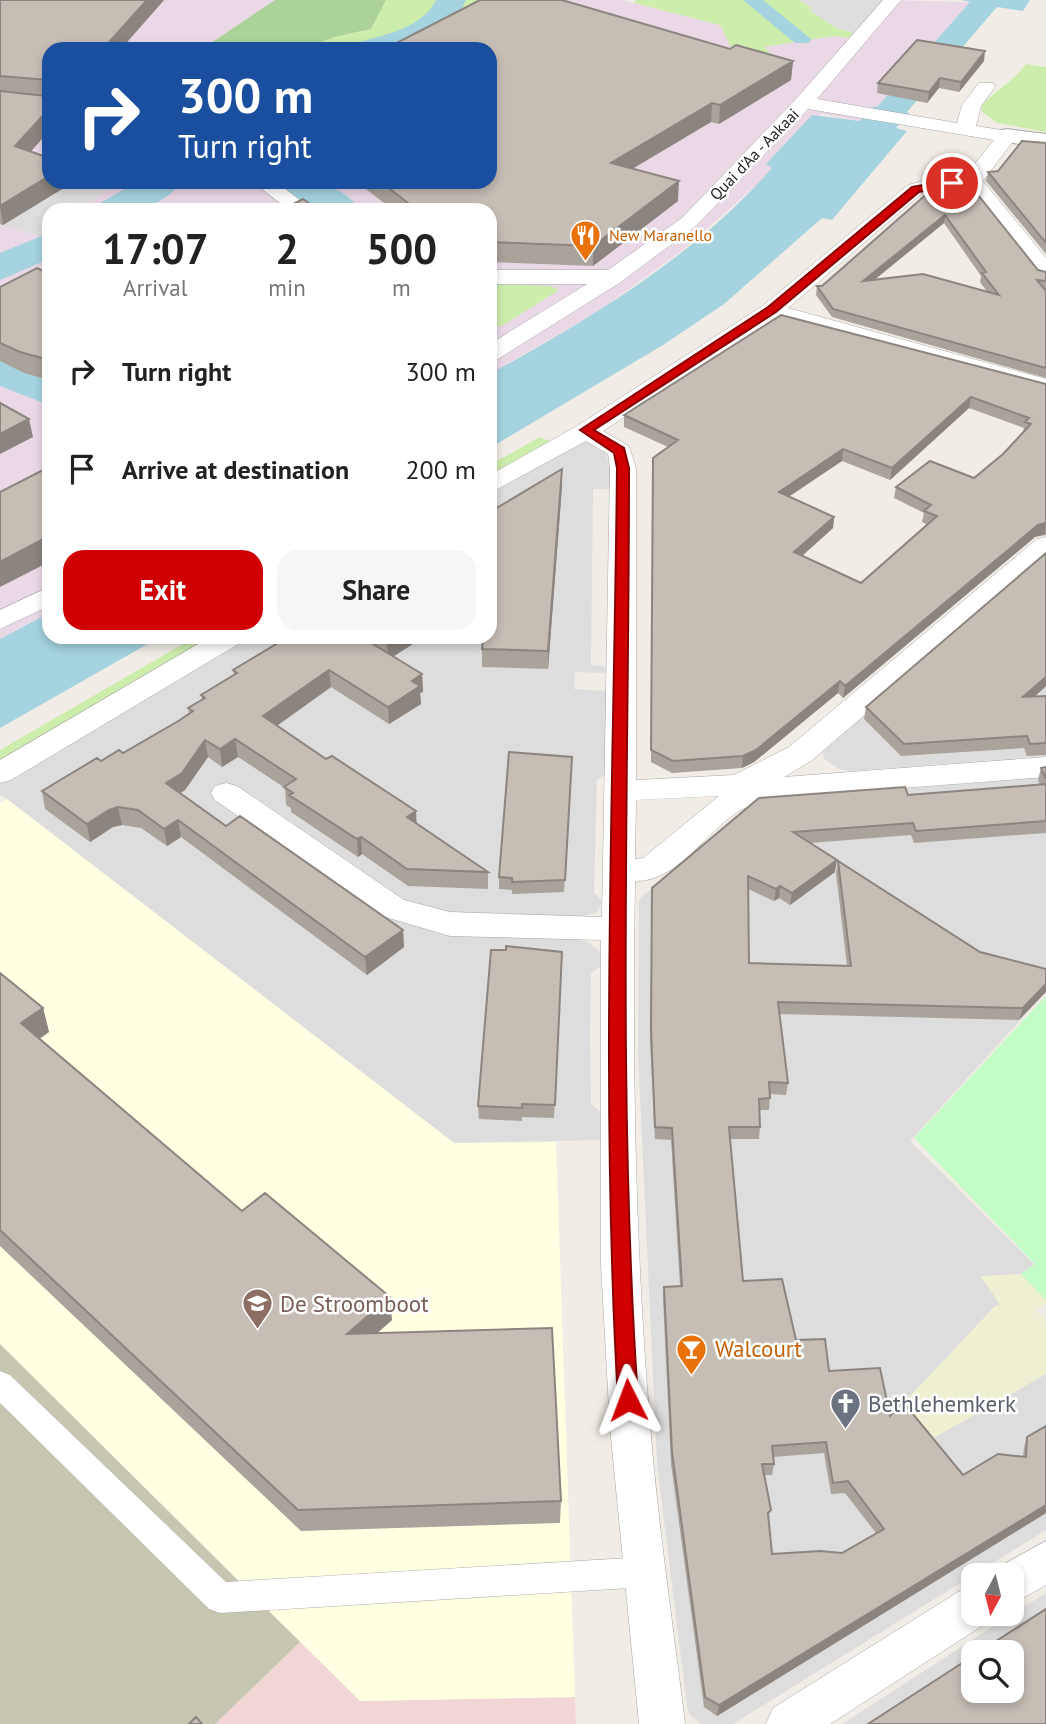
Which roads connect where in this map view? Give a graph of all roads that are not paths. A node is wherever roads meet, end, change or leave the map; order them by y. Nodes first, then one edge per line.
1 (892, 0) edge
2 (986, 88) dead end
3 (814, 104) junction
4 (965, 129) junction
5 (1007, 136) junction
6 (1046, 141) edge
7 (972, 181) junction
8 (273, 189) edge
9 (293, 203) edge
10 (1046, 272) edge
11 (497, 277) edge
12 (613, 277) junction
13 (772, 310) junction
14 (497, 350) edge
15 (1046, 386) edge
16 (586, 430) junction
17 (497, 481) edge
18 (1046, 545) edge
19 (42, 599) edge
20 (0, 621) edge
21 (218, 644) edge
22 (800, 754) junction
23 (1046, 767) edge
24 (0, 773) edge
25 (821, 782) junction
26 (742, 790) junction
27 (621, 791) junction
28 (226, 793) dead end
29 (619, 869) junction
30 (618, 929) junction
31 (0, 1384) edge
32 (1046, 1561) edge
33 (646, 1572) junction
34 (1024, 1575) edge
35 (961, 1615) edge
36 (662, 1724) edge
37 (789, 1724) edge

1 - 3 street, Quai d'Aa - Aakaai
2 - 4 street
3 - 4 street
3 - 12 street, Quai d'Aa - Aakaai
4 - 5 street
5 - 6 street
5 - 7 street
7 - 10 street
7 - 13 street
8 - 9 street
11 - 12 street
12 - 14 street, Quai d'Aa - Aakaai
13 - 15 street
13 - 16 street
16 - 17 street
16 - 27 street
18 - 22 street
19 - 20 street
21 - 24 street
22 - 25 street
22 - 26 street
23 - 25 street
25 - 26 street
26 - 27 street
26 - 29 street
27 - 29 street
28 - 30 street
29 - 30 street
30 - 33 street
31 - 33 street
32 - 34 street
33 - 36 street
35 - 37 street

